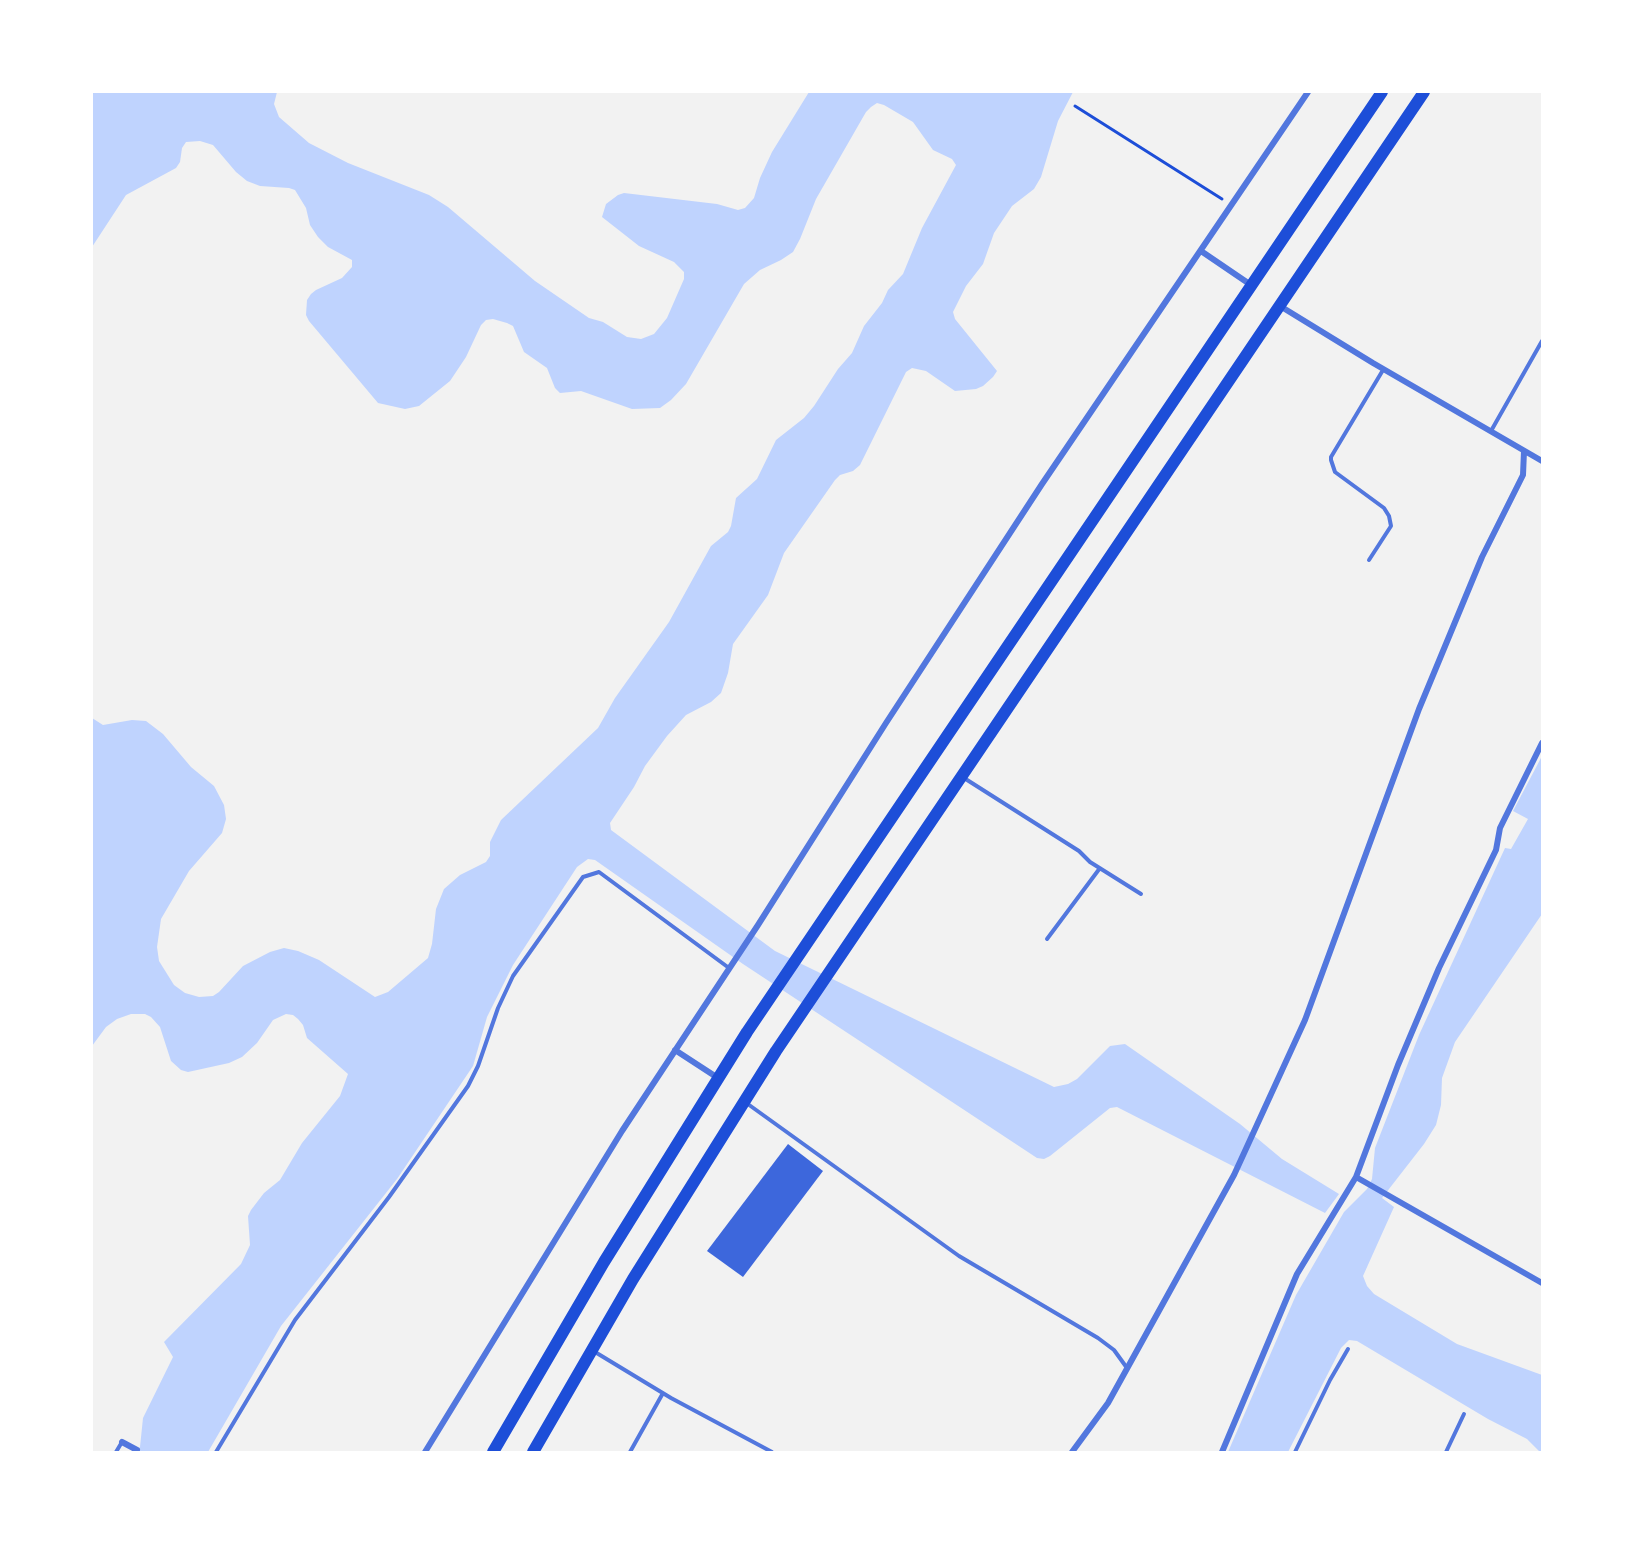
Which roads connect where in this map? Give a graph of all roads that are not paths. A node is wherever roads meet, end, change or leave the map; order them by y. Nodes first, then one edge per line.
1 (1308, 92) edge
2 (1382, 92) edge
3 (1424, 92) edge
4 (1201, 251) junction
5 (1252, 285) junction
6 (1279, 306) junction
7 (1542, 340) edge
8 (1383, 370) junction
9 (1491, 432) junction
10 (1524, 451) junction
11 (1542, 461) edge
12 (1369, 560) dead end
13 (1542, 742) edge
14 (961, 777) junction
15 (1100, 868) junction
16 (1141, 894) dead end
17 (1047, 939) dead end
18 (731, 965) junction
19 (675, 1050) junction
20 (718, 1078) junction
21 (744, 1102) junction
22 (1356, 1177) junction
23 (1542, 1283) edge
24 (1348, 1349) dead end
25 (592, 1350) junction
26 (1127, 1368) junction
27 (663, 1393) junction
28 (1464, 1414) dead end
29 (122, 1442) joint
30 (140, 1451) edge
31 (116, 1452) edge
32 (216, 1452) edge
33 (425, 1452) edge
34 (493, 1452) edge
35 (533, 1452) edge
36 (630, 1452) edge
37 (772, 1452) edge
38 (1072, 1452) edge
39 (1222, 1452) edge
40 (1295, 1452) edge
41 (1446, 1452) edge

1 - 4 street
2 - 5 main road
3 - 6 main road
4 - 5 street
4 - 18 street
5 - 20 main road
6 - 8 street
6 - 14 main road
7 - 9 lane
8 - 9 street
8 - 12 lane
9 - 10 street
10 - 11 street
10 - 26 street
13 - 22 street
14 - 15 lane
14 - 21 main road
15 - 16 lane
15 - 17 lane
18 - 19 street
18 - 32 lane
19 - 20 street
19 - 33 street
20 - 34 main road
21 - 25 main road
21 - 26 lane
22 - 23 street
22 - 39 street
24 - 40 lane
25 - 27 lane
25 - 35 main road
26 - 38 street
27 - 36 lane
27 - 37 lane
28 - 41 lane
29 - 30 street
29 - 31 lane

